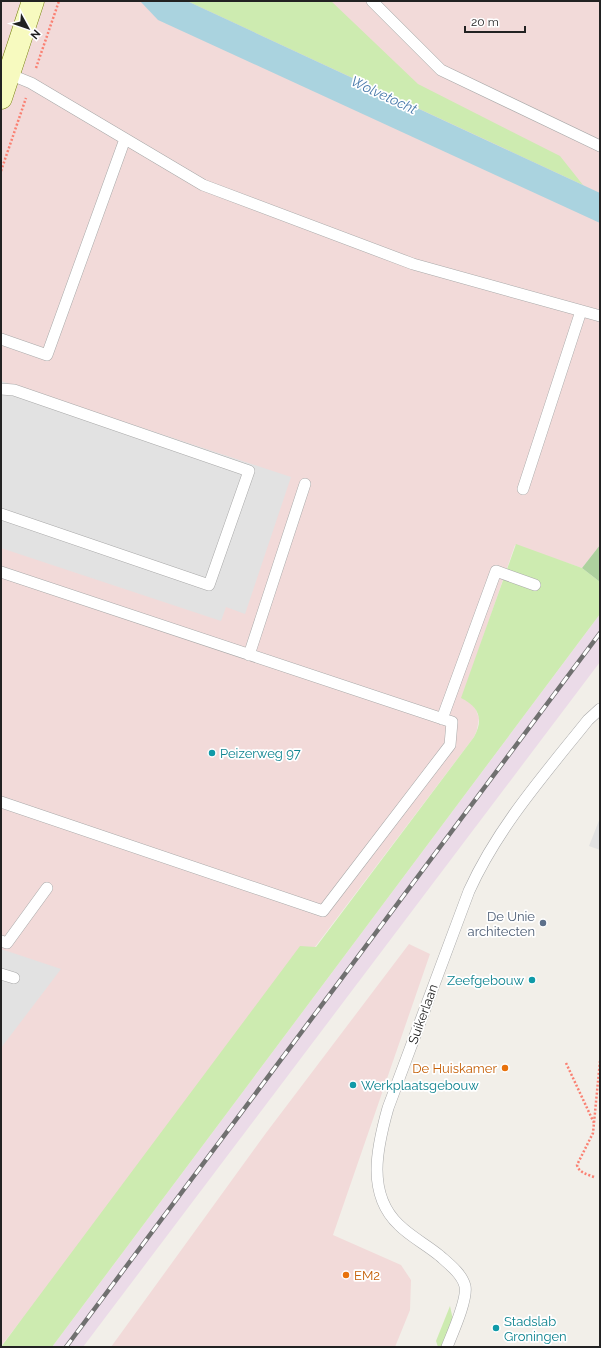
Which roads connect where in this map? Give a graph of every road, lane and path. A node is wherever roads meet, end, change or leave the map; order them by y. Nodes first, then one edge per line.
1 (33, 1) edge
2 (372, 1) edge
3 (8, 63) edge
4 (1, 98) edge
5 (125, 139) junction
6 (600, 146) edge
7 (581, 311) junction
8 (600, 316) edge
9 (1, 339) edge
10 (1, 390) edge
11 (305, 484) dead end
12 (523, 489) dead end
13 (1, 514) edge
14 (1, 572) edge
15 (535, 585) dead end
16 (250, 655) junction
17 (600, 709) edge
18 (442, 719) junction
19 (1, 802) edge
20 (47, 888) dead end
21 (1, 941) edge
22 (1, 974) edge
23 (14, 978) dead end
24 (600, 1060) edge
25 (566, 1063) dead end
26 (594, 1123) junction
27 (594, 1177) dead end
28 (447, 1347) edge

1 - 3 street
2 - 6 lane
3 - 4 street
3 - 5 lane
5 - 7 lane
5 - 9 lane
7 - 8 lane
7 - 12 lane
10 - 13 lane
11 - 16 lane
14 - 16 lane
15 - 18 lane
16 - 18 lane
17 - 28 lane, Suikerlaan
18 - 19 lane
20 - 21 lane
22 - 23 lane
24 - 26 path
25 - 26 path
26 - 27 path

